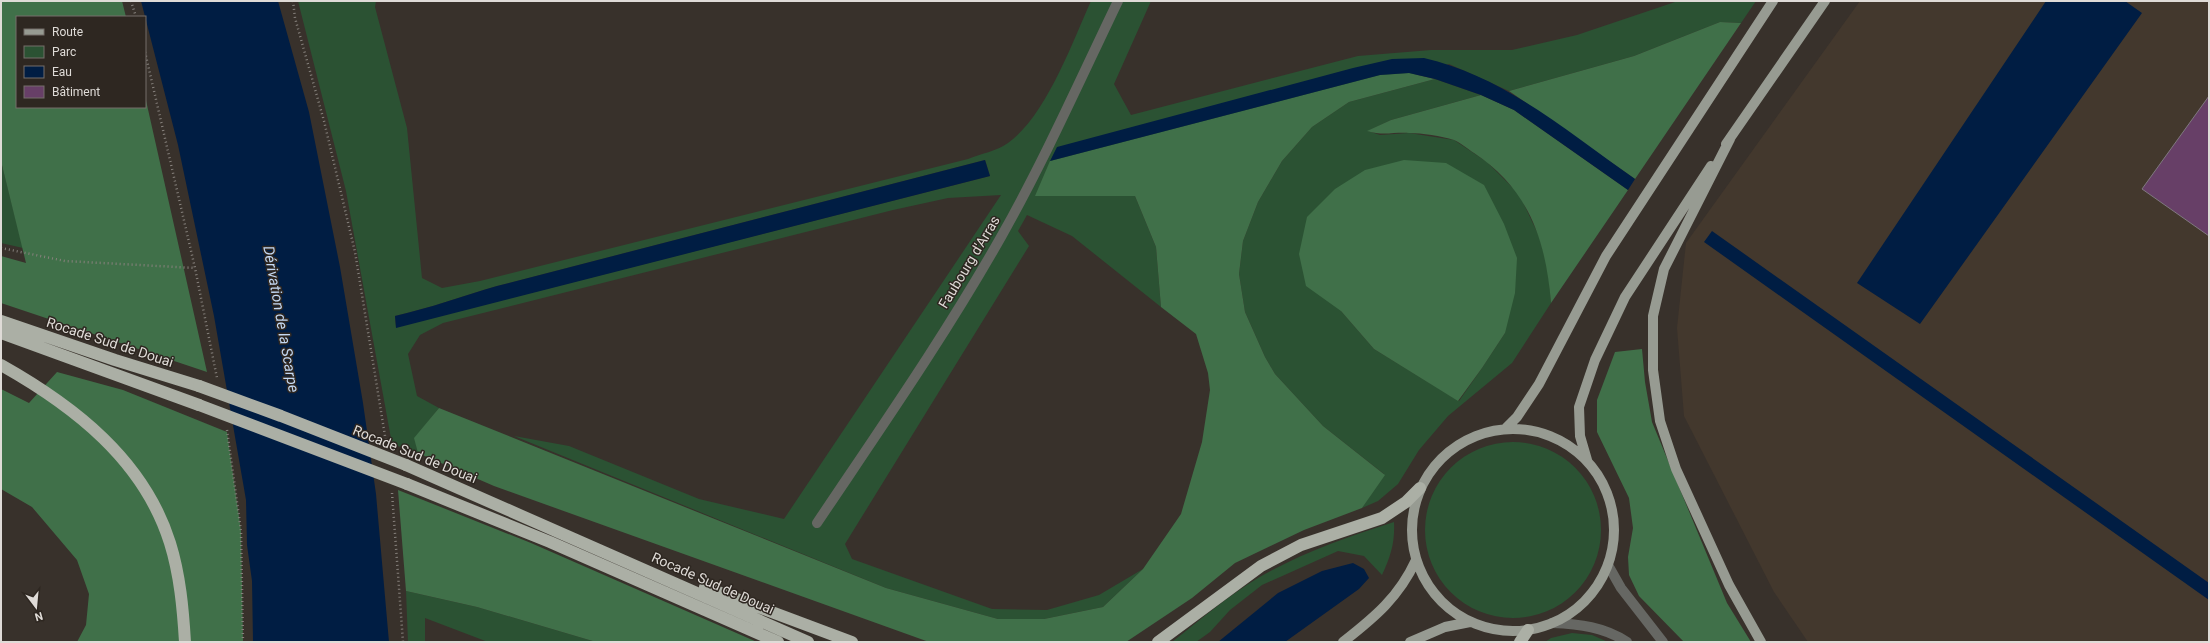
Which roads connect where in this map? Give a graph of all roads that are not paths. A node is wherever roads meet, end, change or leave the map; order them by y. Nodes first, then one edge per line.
1 (1118, 1) edge
2 (1773, 1) edge
3 (1825, 1) edge
4 (1730, 139) junction
5 (1, 320) edge
6 (1, 333) edge
7 (1, 365) edge
8 (1506, 428) junction
9 (1586, 460) junction
10 (1420, 488) junction
11 (817, 523) dead end
12 (1416, 560) junction
13 (1608, 564) junction
14 (641, 567) junction
15 (1470, 622) junction
16 (1552, 623) junction
17 (1528, 630) junction
18 (185, 642) edge
19 (778, 642) edge
20 (808, 642) edge
21 (852, 642) edge
22 (1158, 642) edge
23 (1343, 642) edge
24 (1410, 642) edge
25 (1520, 642) edge
26 (1627, 642) edge
27 (1663, 642) edge
28 (1761, 642) edge

1 - 11 street, Faubourg d'Arras
2 - 8 main road
3 - 4 main road
4 - 9 main road
4 - 28 main road
5 - 14 highway, Rocade Sud de Douai, bridge
6 - 19 highway, Rocade Sud de Douai, bridge
7 - 18 highway
8 - 9 main road
8 - 10 main road
9 - 13 main road
10 - 12 main road
10 - 22 highway
12 - 15 main road
12 - 23 main road
13 - 16 main road
13 - 27 street
14 - 20 highway, Rocade Sud de Douai
14 - 21 highway
15 - 17 main road
15 - 24 main road
16 - 17 main road
16 - 26 street
17 - 25 highway

